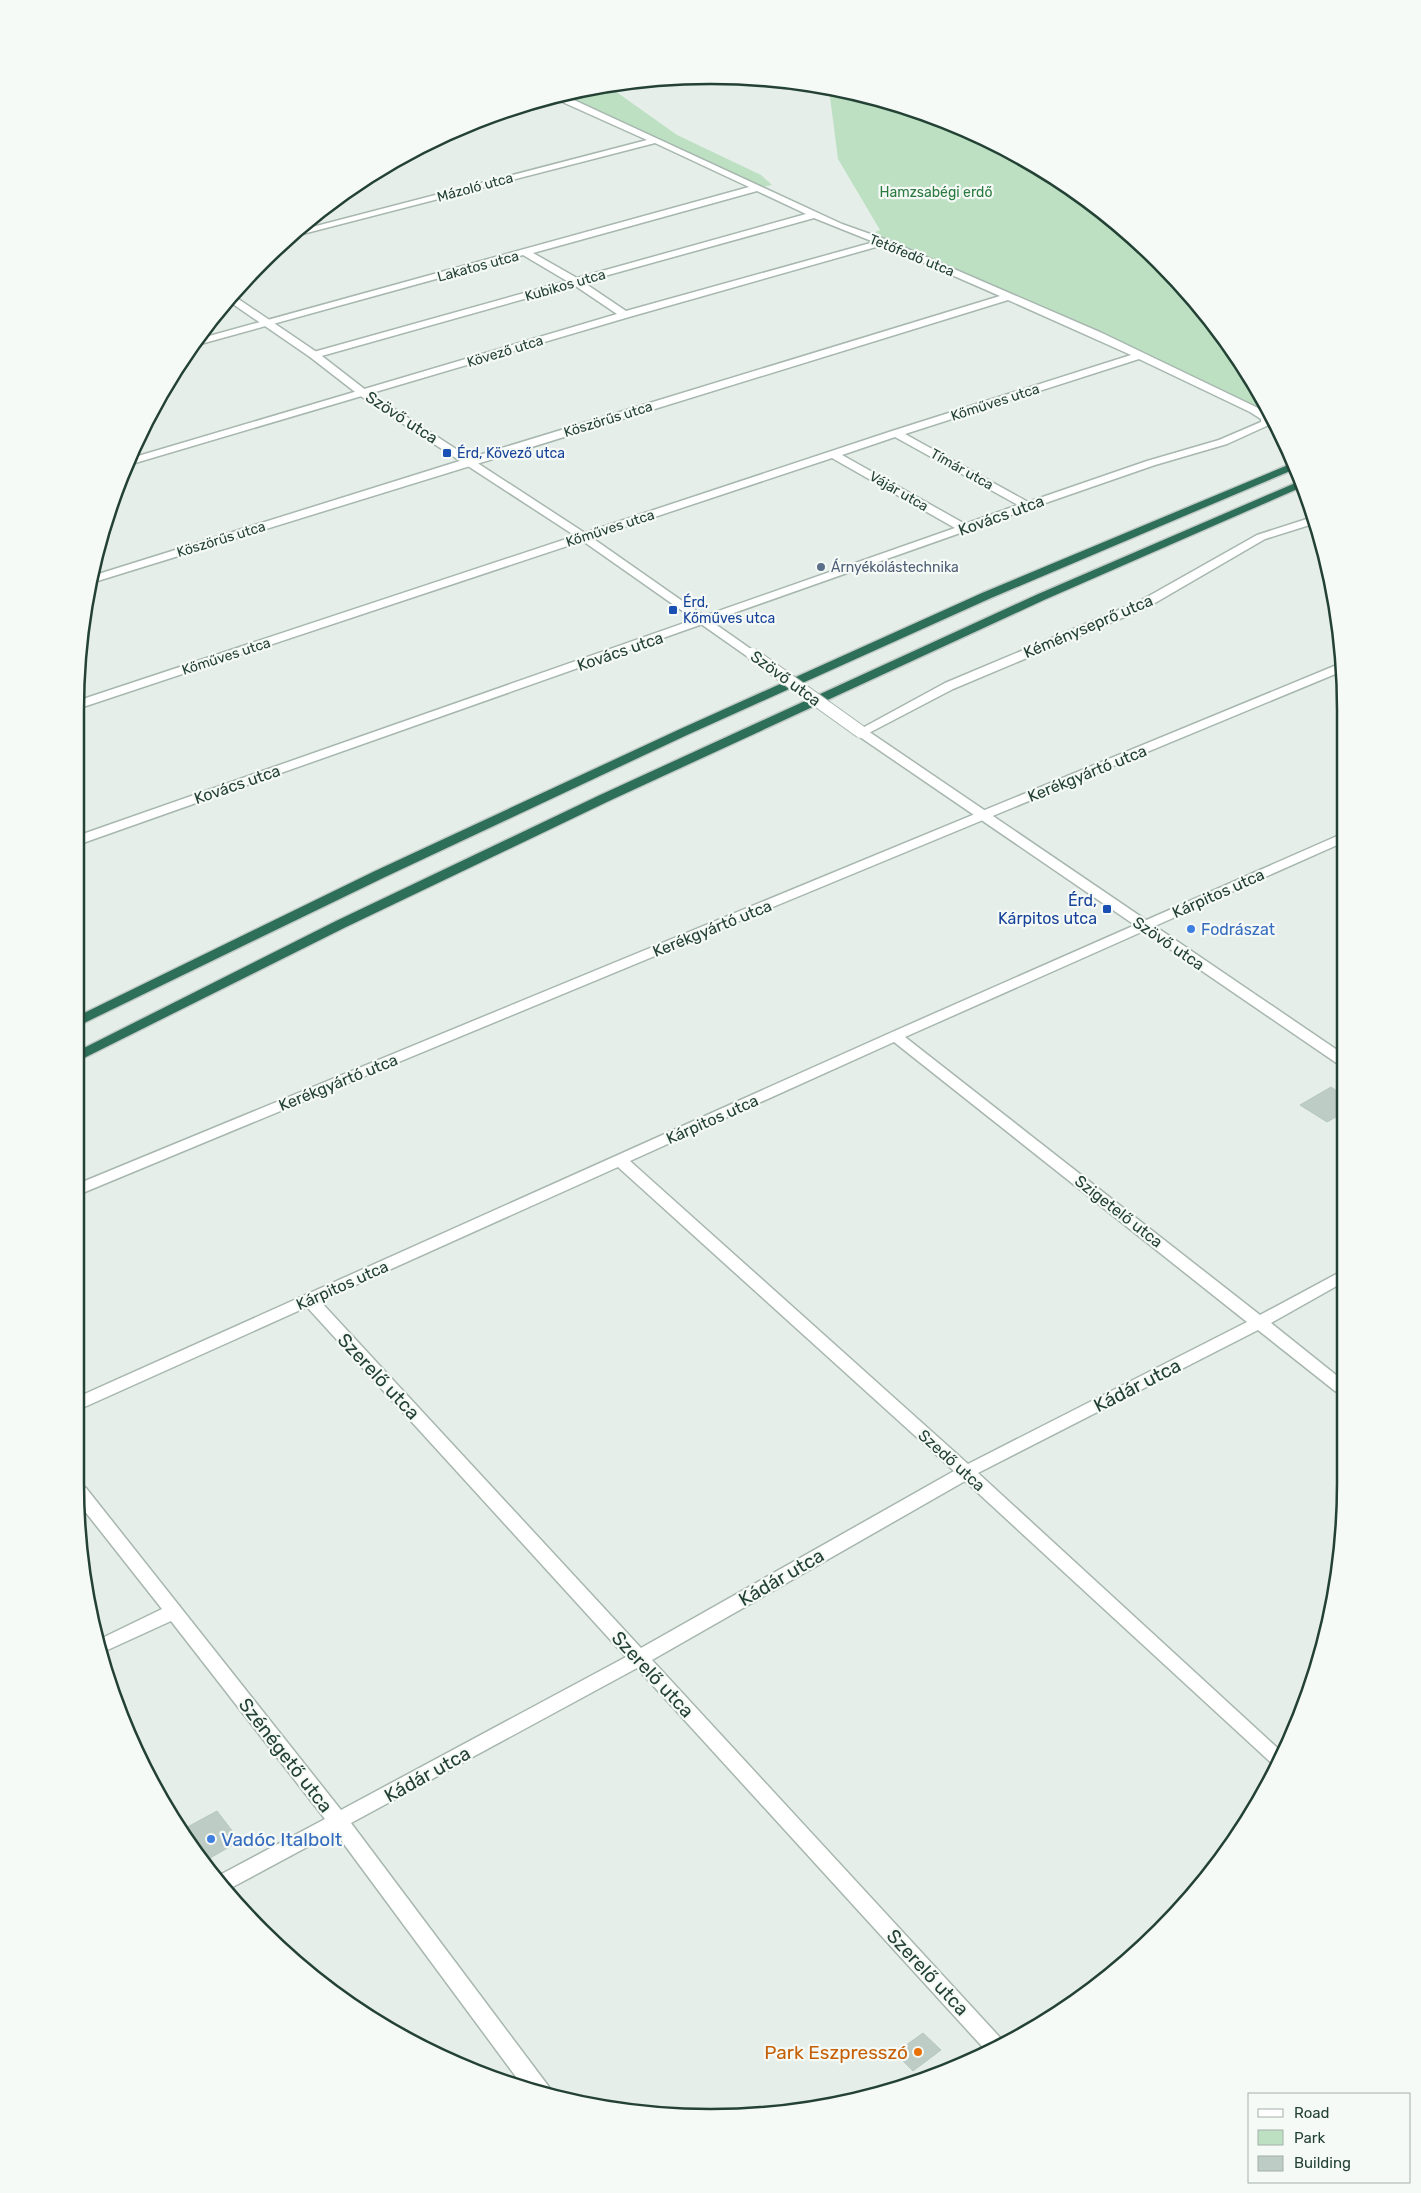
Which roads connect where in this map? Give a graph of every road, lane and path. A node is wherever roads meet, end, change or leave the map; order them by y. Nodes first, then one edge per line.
1 (567, 101) edge
2 (656, 140) junction
3 (758, 188) junction
4 (816, 214) junction
5 (306, 232) edge
6 (884, 242) junction
7 (526, 253) junction
8 (576, 282) junction
9 (1010, 296) junction
10 (235, 301) edge
11 (625, 315) junction
12 (268, 323) junction
13 (205, 340) edge
14 (1141, 355) junction
15 (314, 356) junction
16 (363, 393) junction
17 (1264, 417) edge
18 (1266, 420) edge
19 (896, 433) junction
20 (833, 454) junction
21 (136, 460) edge
22 (470, 461) junction
23 (1289, 468) edge
24 (1296, 486) edge
25 (1027, 506) junction
26 (1308, 522) edge
27 (964, 528) junction
28 (584, 537) junction
29 (98, 578) edge
30 (706, 620) junction
31 (1336, 669) edge
32 (84, 703) edge
33 (861, 732) junction
34 (983, 815) junction
35 (84, 839) edge
36 (1337, 841) edge
37 (1144, 926) junction
38 (84, 1019) edge
39 (895, 1036) junction
40 (84, 1054) edge
41 (1337, 1058) edge
42 (620, 1161) junction
43 (84, 1186) edge
44 (1337, 1279) edge
45 (309, 1299) junction
46 (1260, 1322) junction
47 (1337, 1384) edge
48 (84, 1401) edge
49 (966, 1472) junction
50 (84, 1498) edge
51 (174, 1611) junction
52 (105, 1644) edge
53 (638, 1659) junction
54 (1274, 1757) edge
55 (339, 1822) junction
56 (227, 1881) edge
57 (992, 2043) edge
58 (534, 2084) edge

1 - 2 street, Tetőfedő utca
2 - 3 street, Tetőfedő utca
2 - 5 street, Mázoló utca
3 - 4 street, Tetőfedő utca
3 - 7 street, Lakatos utca
4 - 6 street, Tetőfedő utca
4 - 8 street, Kubikos utca
6 - 9 street, Tetőfedő utca
6 - 11 street, Kövező utca
7 - 8 street
7 - 12 street, Lakatos utca
8 - 11 street
8 - 15 street, Kubikos utca
9 - 14 street, Tetőfedő utca
9 - 22 street, Köszörűs utca
10 - 12 street, Szövő utca
11 - 16 street, Kövező utca
12 - 13 street, Lakatos utca
12 - 15 street, Szövő utca
14 - 17 street, Tetőfedő utca
14 - 19 street, Kőműves utca
15 - 16 street, Szövő utca
16 - 21 street, Kövező utca
16 - 22 street, Szövő utca
18 - 25 street, Kovács utca
19 - 20 street, Kőműves utca
19 - 25 street, Tímár utca
20 - 27 street, Vájár utca
20 - 28 street, Kőműves utca
22 - 28 street, Szövő utca
22 - 29 street, Köszörűs utca
23 - 38 highway
24 - 40 highway
25 - 27 street, Kovács utca
26 - 33 street, Kéményseprő utca
27 - 30 street, Kovács utca
28 - 30 street, Szövő utca
28 - 32 street, Kőműves utca
30 - 33 street, Szövő utca, bridge
30 - 35 street, Kovács utca
31 - 34 street, Kerékgyártó utca
33 - 34 street, Szövő utca
34 - 37 street, Szövő utca
34 - 43 street, Kerékgyártó utca
36 - 37 street, Kárpitos utca
37 - 39 street, Kárpitos utca
37 - 41 street, Szövő utca
39 - 42 street, Kárpitos utca
39 - 46 street, Szigetelő utca
42 - 45 street, Kárpitos utca
42 - 49 street, Szedő utca
44 - 46 street, Kádár utca
45 - 48 street, Kárpitos utca
45 - 53 street, Szerelő utca
46 - 47 street, Szigetelő utca
46 - 49 street, Kádár utca
49 - 53 street, Kádár utca
49 - 54 street, Szedő utca
50 - 51 street, Szénégető utca
51 - 52 street
51 - 55 street, Szénégető utca
53 - 55 street, Kádár utca
53 - 57 street, Szerelő utca
55 - 56 street, Kádár utca
55 - 58 street, Szénégető utca

